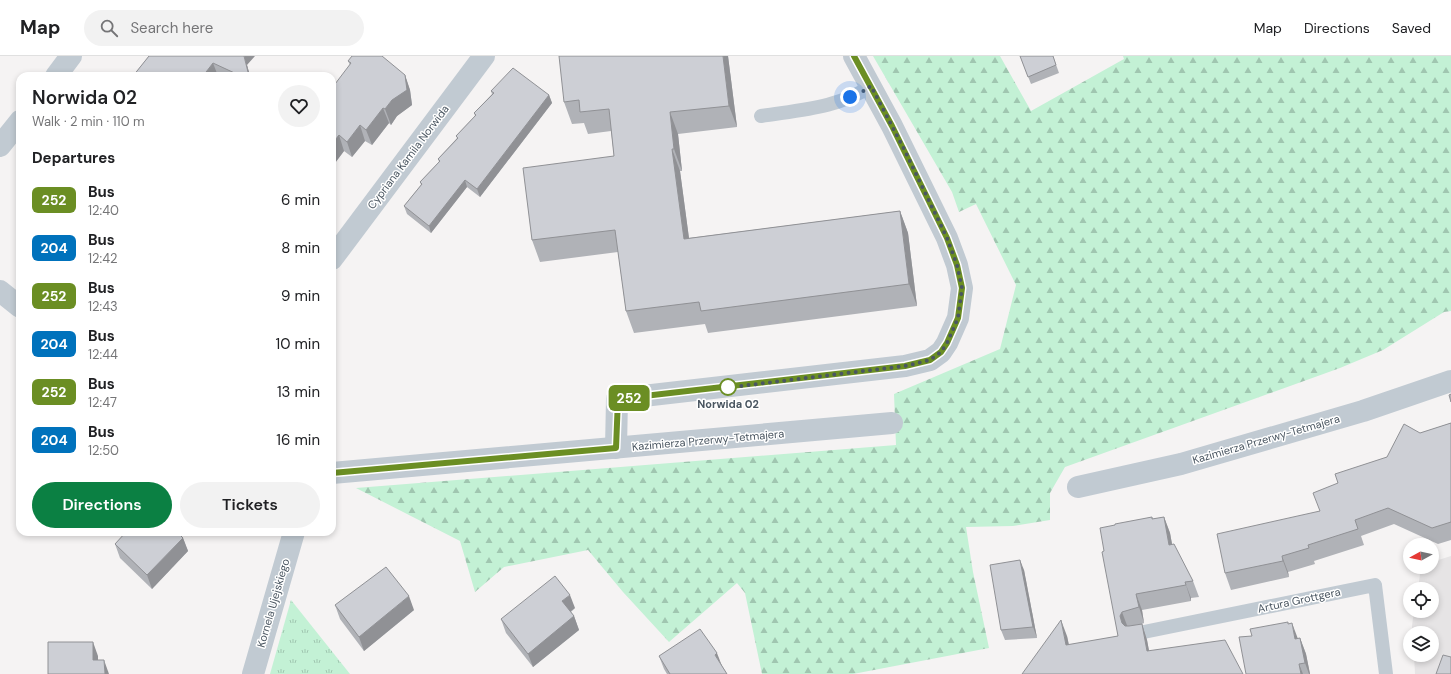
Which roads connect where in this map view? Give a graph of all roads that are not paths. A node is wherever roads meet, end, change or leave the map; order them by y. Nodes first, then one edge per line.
1 (71, 56) edge
2 (484, 56) edge
3 (854, 56) edge
4 (59, 72) edge
5 (871, 86) junction
6 (760, 116) dead end
7 (16, 126) edge
8 (0, 146) edge
9 (336, 254) edge
10 (0, 291) edge
11 (16, 304) edge
12 (1451, 381) edge
13 (892, 423) dead end
14 (616, 448) junction
15 (336, 473) edge
16 (1078, 487) dead end
17 (293, 536) edge
18 (1134, 634) edge
19 (253, 674) edge
20 (1386, 674) edge

1 - 4 street
2 - 9 street, Cypriana Kamila Norwida
3 - 5 street
5 - 6 lane
5 - 14 street
7 - 8 street
10 - 11 street
12 - 16 street, Kazimierza Przerwy-Tetmajera
13 - 14 street, Kazimierza Przerwy-Tetmajera
14 - 15 street, Kazimierza Przerwy-Tetmajera
17 - 19 street, Kornela Ujejskiego
18 - 20 lane, Artura Grottgera

